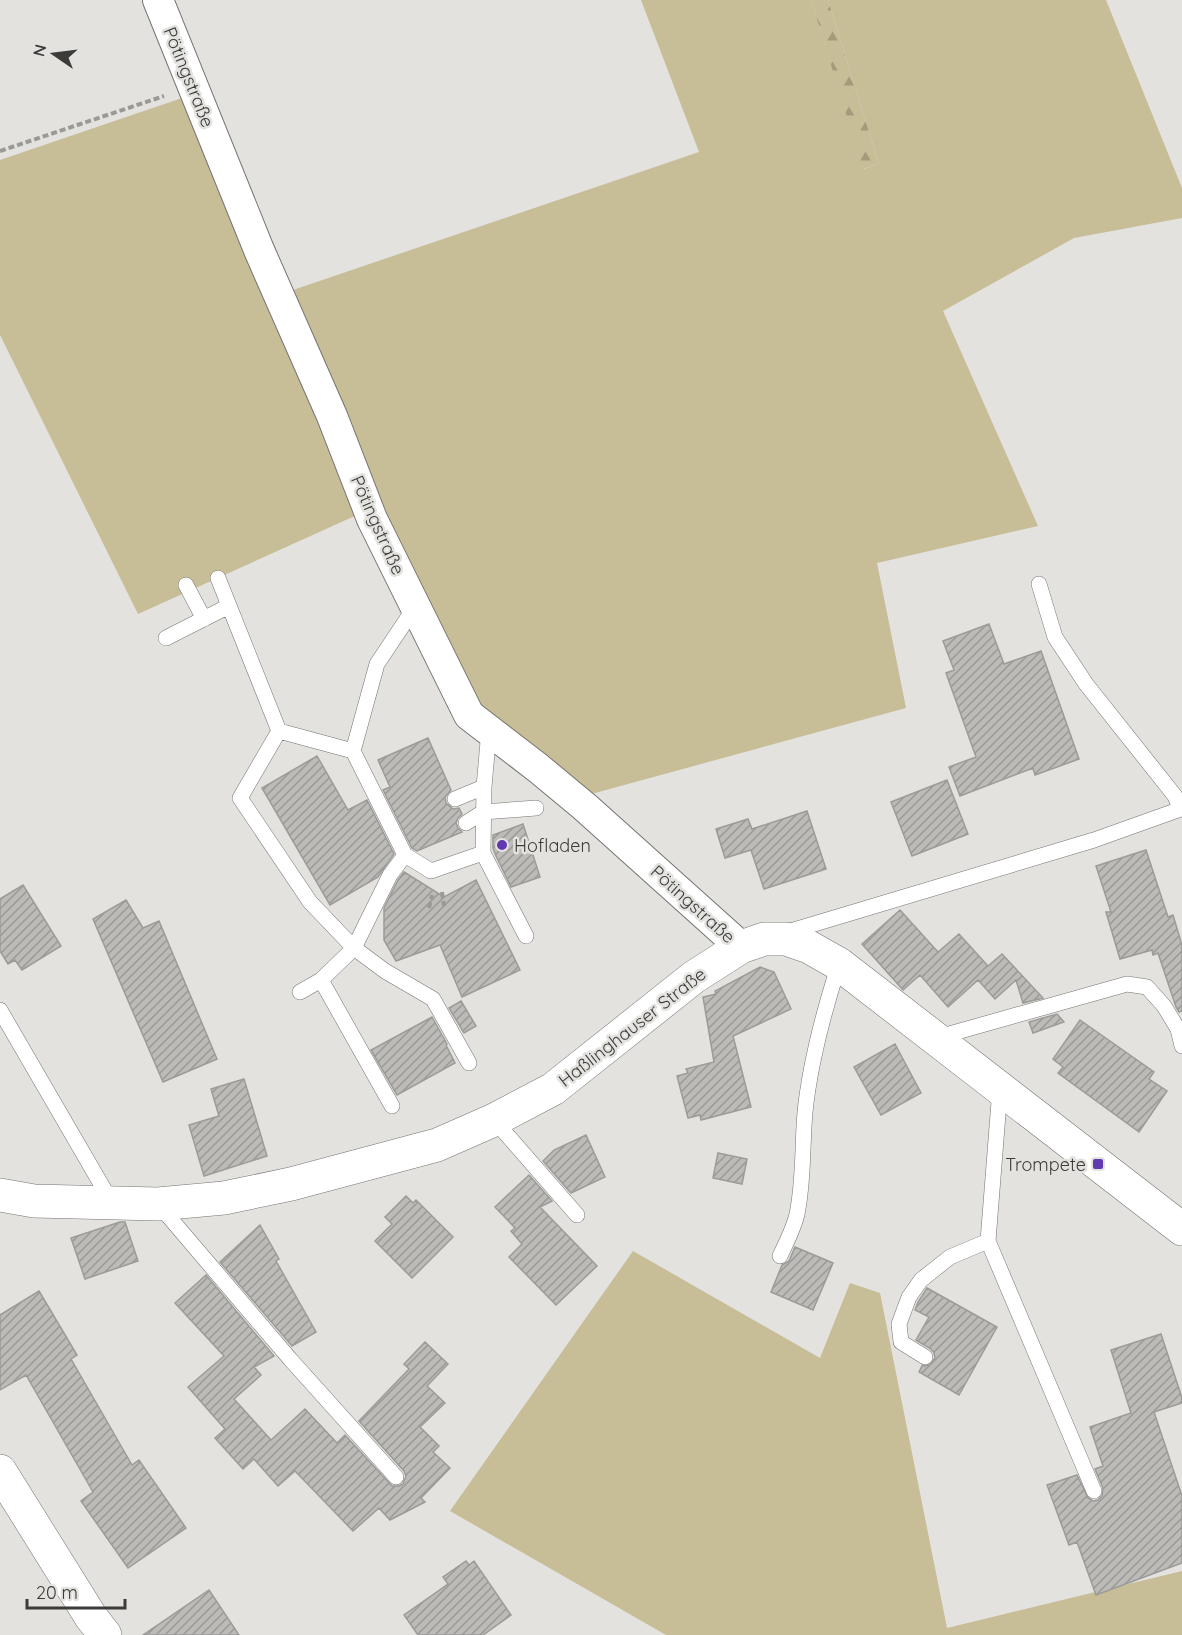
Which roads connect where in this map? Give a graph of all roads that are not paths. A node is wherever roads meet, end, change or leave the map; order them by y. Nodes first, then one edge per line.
1 (158, 0) edge
2 (218, 578) dead end
3 (1039, 584) dead end
4 (186, 585) dead end
5 (229, 606) junction
6 (415, 607) junction
7 (204, 619) junction
8 (166, 638) dead end
9 (489, 730) junction
10 (279, 731) junction
11 (353, 751) junction
12 (484, 787) junction
13 (455, 799) dead end
14 (536, 808) dead end
15 (483, 812) junction
16 (465, 823) dead end
17 (483, 853) junction
18 (405, 855) junction
19 (526, 936) dead end
20 (752, 943) junction
21 (354, 948) junction
22 (838, 964) junction
23 (321, 980) junction
24 (300, 992) dead end
25 (0, 1010) edge
26 (935, 1038) junction
27 (1182, 1046) edge
28 (469, 1063) dead end
29 (1000, 1088) junction
30 (392, 1106) dead end
31 (494, 1120) junction
32 (0, 1195) edge
33 (112, 1203) junction
34 (158, 1203) junction
35 (577, 1215) dead end
36 (1182, 1229) edge
37 (988, 1241) junction
38 (780, 1257) dead end
39 (925, 1357) dead end
40 (0, 1471) edge
41 (396, 1477) dead end
42 (1094, 1491) dead end
43 (105, 1635) edge

1 - 6 street, Pötingstraße
2 - 5 lane
3 - 20 lane
4 - 7 lane
5 - 7 lane
5 - 10 lane
6 - 9 street, Pötingstraße
6 - 11 lane
7 - 8 lane
9 - 12 lane
9 - 20 street, Pötingstraße
10 - 11 lane
10 - 21 lane
11 - 18 lane
12 - 13 lane
12 - 15 lane
14 - 15 lane
15 - 16 lane
15 - 17 lane
17 - 18 lane
17 - 19 lane
18 - 21 lane
20 - 22 main road
20 - 31 main road, Haßlinghauser Straße
21 - 23 lane
21 - 28 lane
22 - 26 main road
22 - 38 lane
23 - 24 lane
23 - 30 lane
25 - 33 lane
26 - 27 lane
26 - 29 main road
29 - 36 main road
29 - 37 lane
31 - 34 main road, Haßlinghauser Straße
31 - 35 lane
32 - 33 main road, Haßlinghauser Straße
33 - 34 main road, Haßlinghauser Straße
34 - 41 lane
37 - 39 lane
37 - 42 lane
40 - 43 main road

